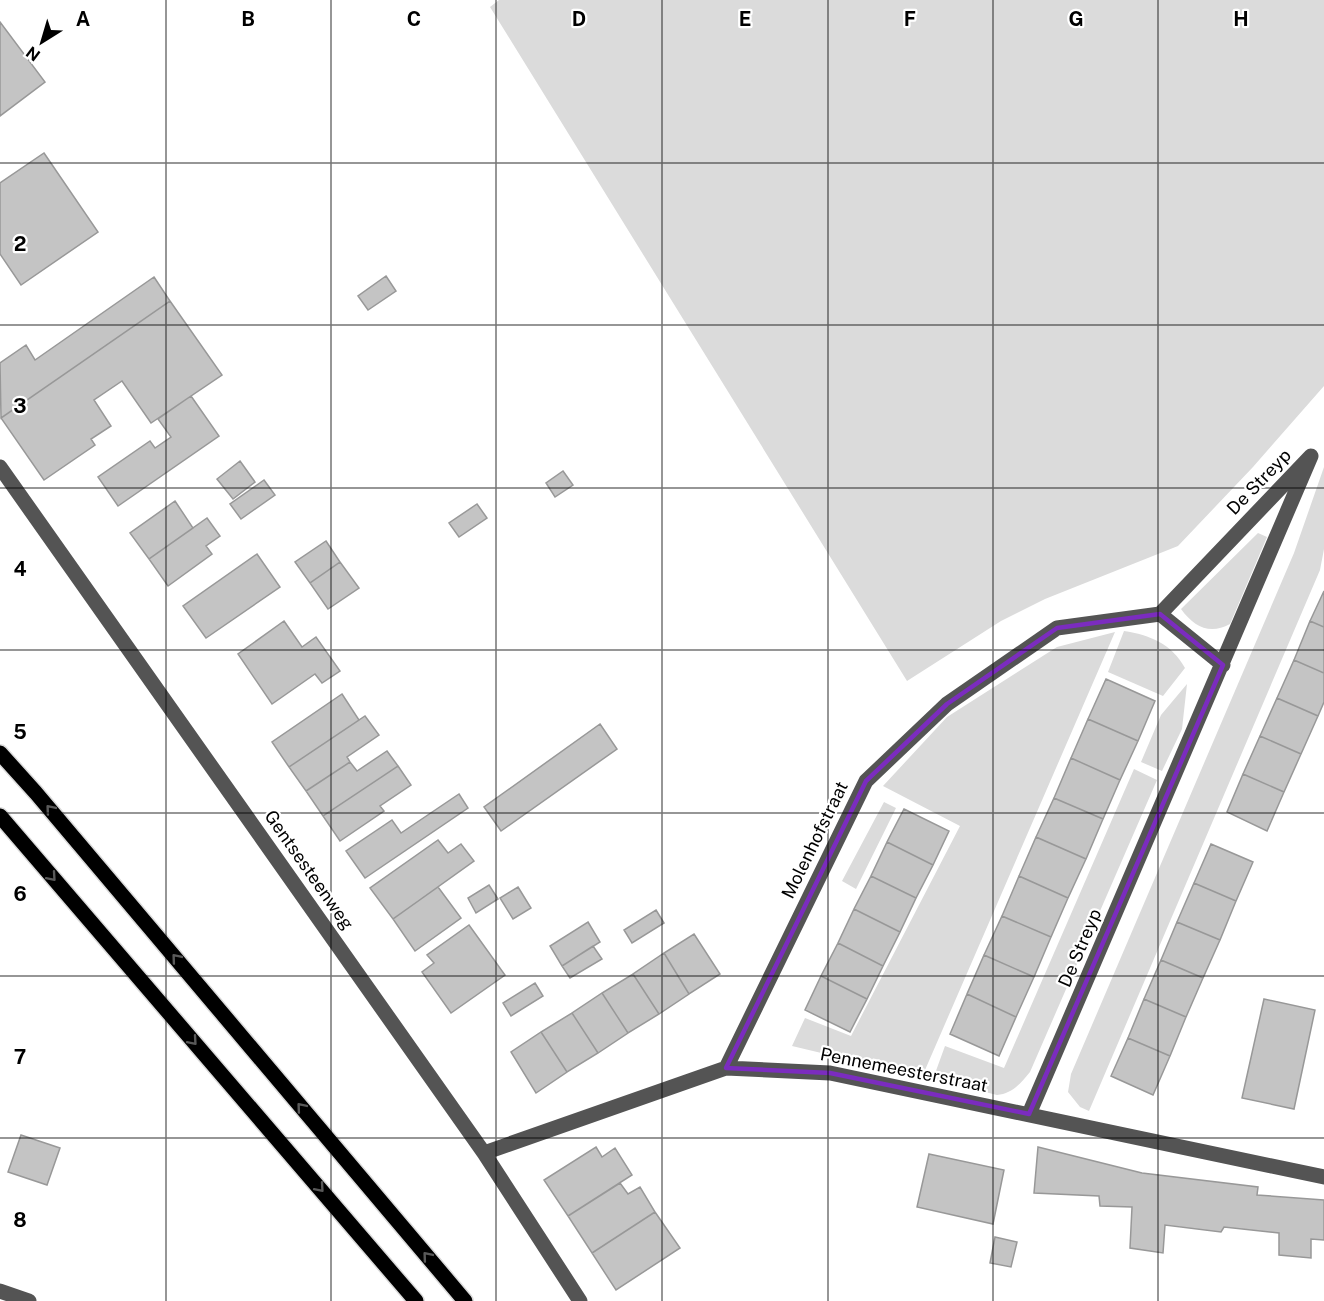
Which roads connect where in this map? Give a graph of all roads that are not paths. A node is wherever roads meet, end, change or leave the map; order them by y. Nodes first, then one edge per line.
1 (0, 466) edge
2 (1160, 614) junction
3 (1223, 665) junction
4 (0, 753) edge
5 (0, 816) edge
6 (726, 1068) junction
7 (1029, 1114) junction
8 (484, 1153) junction
9 (1324, 1177) edge
10 (0, 1291) edge
11 (29, 1301) edge
12 (416, 1301) edge
13 (465, 1301) edge
14 (580, 1301) edge

1 - 8 street, Gentsesteenweg
2 - 3 street
2 - 3 street, De Streyp
2 - 6 street, Molenhofstraat
3 - 7 street, De Streyp
13 -> 4 main road
5 -> 12 main road
6 - 7 street, Pennemeesterstraat
6 - 8 street, Pennemeesterstraat
7 - 9 street, Pennemeesterstraat
8 - 14 street, Gentsesteenweg
10 - 11 street

